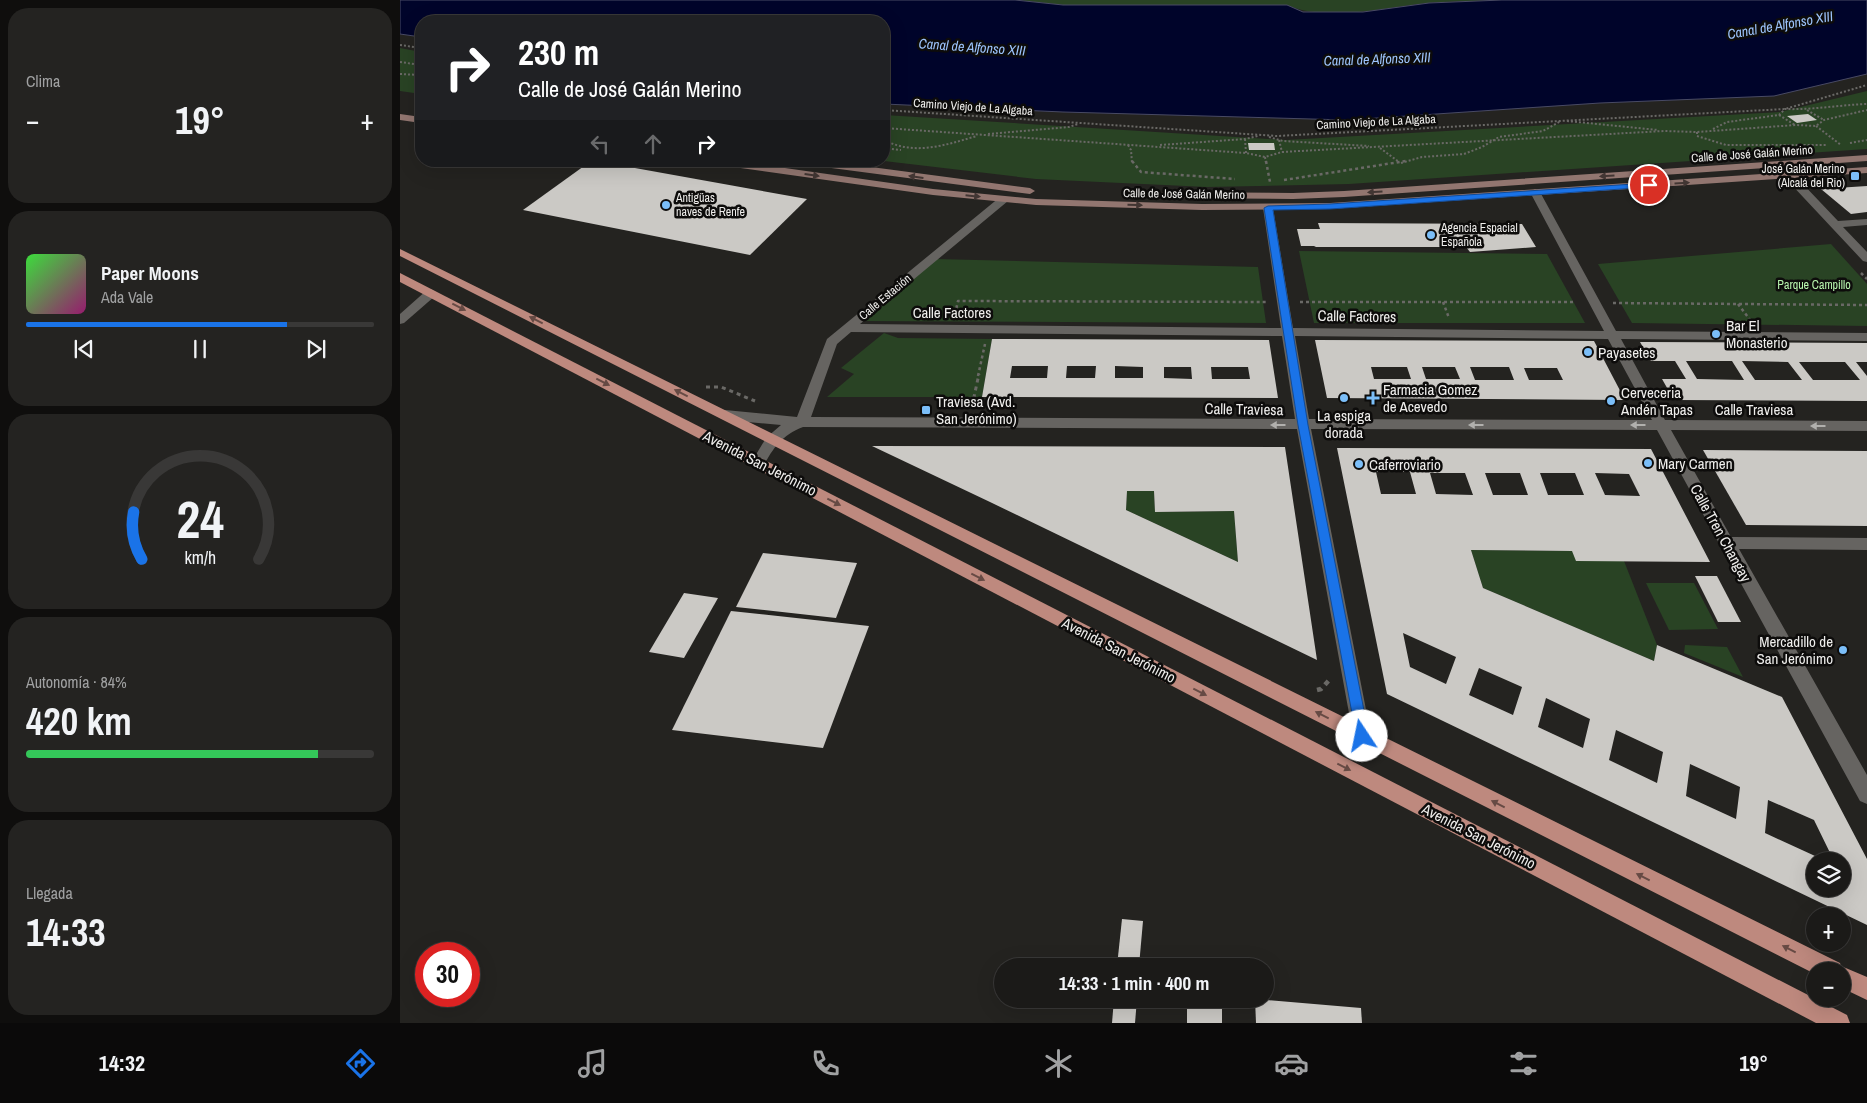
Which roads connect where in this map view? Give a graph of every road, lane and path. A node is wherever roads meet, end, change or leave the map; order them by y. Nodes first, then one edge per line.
1 (400, 45) edge
2 (415, 47) edge
3 (400, 62) edge
4 (415, 64) edge
5 (400, 74) edge
6 (415, 75) edge
7 (1867, 85) edge
8 (1867, 104) edge
9 (1785, 109) junction
10 (890, 110) edge
11 (1807, 110) junction
12 (1867, 110) edge
13 (1779, 114) junction
14 (400, 117) edge
15 (415, 119) edge
16 (1562, 120) junction
17 (1824, 120) junction
18 (1080, 123) junction
19 (1796, 125) junction
20 (1816, 126) junction
21 (890, 128) edge
22 (1713, 129) junction
23 (1664, 131) junction
24 (1697, 132) junction
25 (981, 135) junction
26 (1262, 135) junction
27 (1245, 139) junction
28 (1279, 140) junction
29 (1867, 140) edge
30 (1490, 142) junction
31 (890, 143) edge
32 (1850, 143) dead end
33 (1128, 144) junction
34 (1154, 146) junction
35 (1379, 148) junction
36 (890, 149) edge
37 (904, 150) junction
38 (1282, 152) junction
39 (1246, 153) junction
40 (1265, 157) junction
41 (1867, 158) edge
42 (1400, 163) junction
43 (1778, 164) junction
44 (755, 167) edge
45 (847, 167) edge
46 (1867, 170) edge
47 (1788, 175) junction
48 (1240, 180) dead end
49 (1279, 181) dead end
50 (1270, 182) dead end
51 (1535, 192) junction
52 (1004, 199) junction
53 (1268, 208) junction
54 (1867, 222) edge
55 (1835, 225) junction
56 (400, 252) edge
57 (1867, 259) edge
58 (400, 277) edge
59 (431, 293) junction
60 (1283, 302) junction
61 (1594, 302) junction
62 (1867, 304) edge
63 (400, 320) edge
64 (847, 328) junction
65 (951, 328) junction
66 (988, 328) junction
67 (1287, 331) junction
68 (1612, 335) junction
69 (1867, 337) edge
70 (725, 415) junction
71 (802, 422) junction
72 (969, 422) junction
73 (1303, 425) junction
74 (1661, 425) junction
75 (1867, 426) edge
76 (771, 438) junction
77 (758, 463) junction
78 (1727, 543) junction
79 (1867, 544) edge
80 (1362, 736) junction
81 (1867, 794) edge
82 (1814, 962) edge
83 (1851, 981) edge
84 (1867, 989) edge
85 (1839, 1023) edge

1 - 2 path
3 - 4 path
5 - 6 path
7 - 9 path, Camino Viejo de La Algaba
8 - 11 path
9 - 11 path
9 - 13 path
9 - 16 path, Camino Viejo de La Algaba
10 - 18 path, Camino Viejo de La Algaba
11 - 17 path
12 - 17 path
13 - 19 path
13 - 22 path
14 - 15 main road
16 - 23 path
16 - 26 path, Camino Viejo de La Algaba
16 - 30 path
17 - 20 path
18 - 25 path
18 - 26 path, Camino Viejo de La Algaba
19 - 20 path
19 - 22 path
20 - 24 path
21 - 25 path
22 - 24 path
23 - 24 path
23 - 30 path
25 - 33 path
25 - 37 path
26 - 27 path
26 - 28 path
27 - 34 path
27 - 39 path
28 - 35 path
28 - 38 path
29 - 32 path
30 - 35 path
30 - 42 path
31 - 37 path
33 - 34 path
33 - 48 path
34 - 39 path
35 - 38 path
35 - 42 path
36 - 37 path
38 - 40 path
39 - 40 path
40 - 50 path
41 - 43 main road, Calle de José Galán Merino
42 - 49 path
43 -> 45 main road, Calle de José Galán Merino
43 - 47 street
44 -> 52 main road, Calle de José Galán Merino
46 - 47 main road, Calle de José Galán Merino
51 -> 47 main road, Calle de José Galán Merino
47 - 55 street
51 - 53 main road, Calle de José Galán Merino
51 - 61 street, Calle Tren Changay
52 -> 53 main road, Calle de José Galán Merino
52 - 64 street, Calle Estación
53 - 60 street
54 - 55 street
55 - 57 street
70 -> 56 main road, Avenida San Jerónimo
58 - 59 main road, Avenida San Jerónimo
59 - 63 street
59 -> 77 main road, Avenida San Jerónimo
60 - 61 path
60 - 65 path
60 - 67 street
61 - 62 path
61 - 68 street, Calle Tren Changay
64 - 65 street, Calle Factores
64 - 71 street, Calle Estación
65 - 66 street, Calle Factores
66 - 67 street, Calle Factores
66 - 72 path
67 - 68 street, Calle Factores
67 - 73 street
68 - 69 street, Calle Factores
68 - 74 street, Calle Tren Changay
70 - 71 street, Calle Traviesa
70 - 76 main road, Avenida San Jerónimo
71 - 72 street, Calle Traviesa
71 - 76 street, Calle Traviesa
73 -> 72 street, Calle Traviesa
74 -> 73 street, Calle Traviesa
73 - 80 street
75 -> 74 street, Calle Traviesa
74 - 78 street, Calle Tren Changay
76 - 77 street
80 -> 76 main road, Avenida San Jerónimo
77 -> 85 main road, Avenida San Jerónimo
78 - 79 street
78 - 81 street, Calle Tren Changay
82 -> 80 main road, Avenida San Jerónimo
83 - 84 main road

